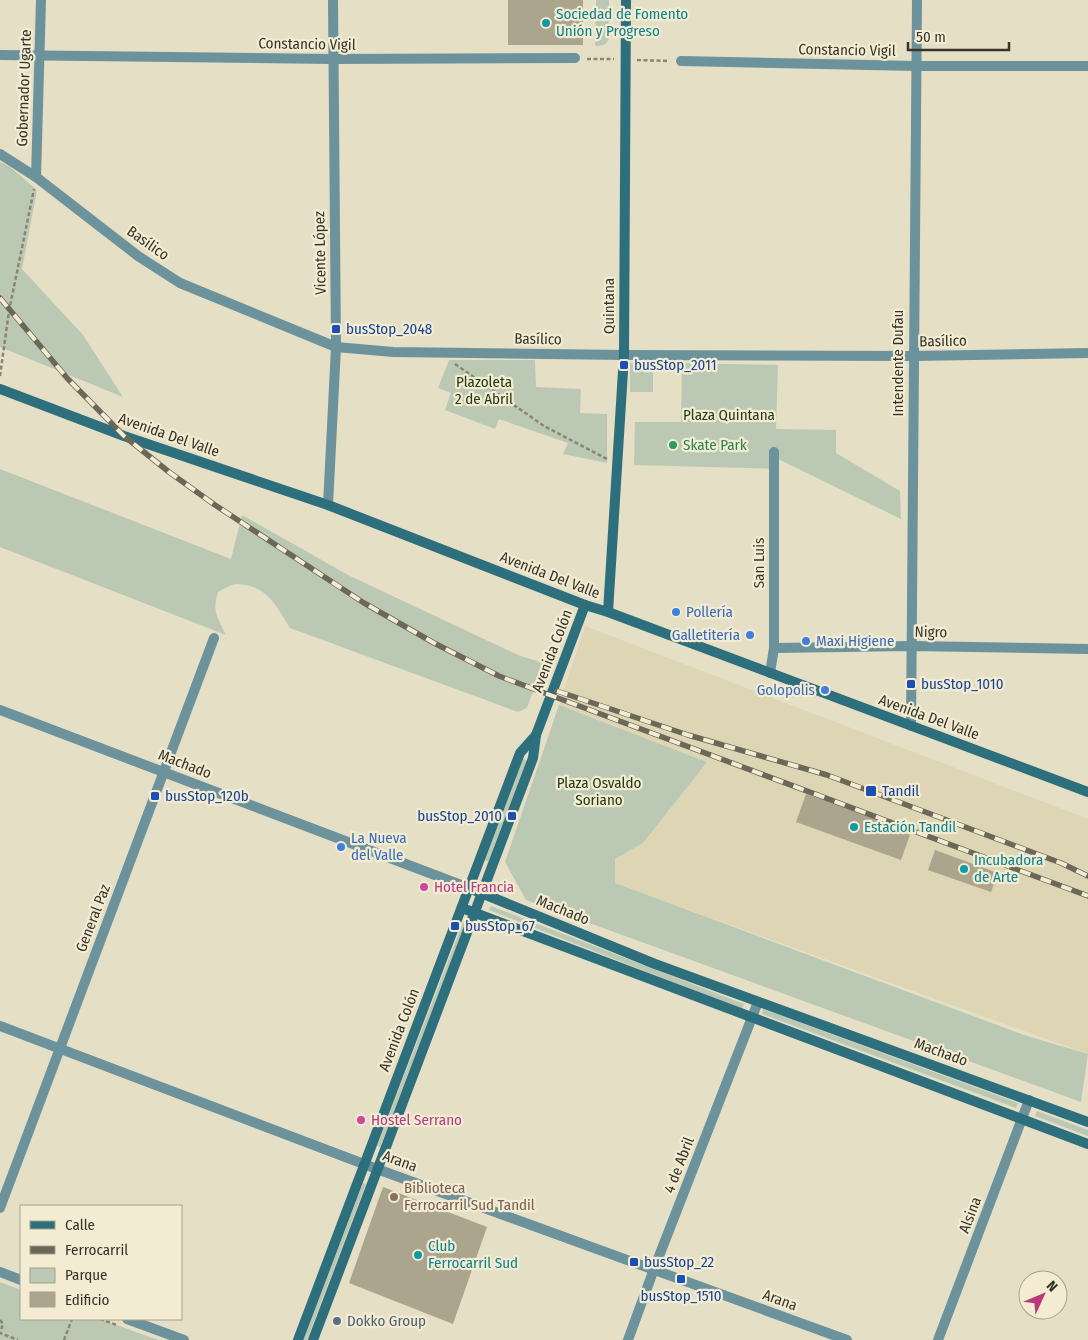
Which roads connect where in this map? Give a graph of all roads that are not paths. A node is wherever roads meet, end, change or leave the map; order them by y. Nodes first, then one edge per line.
1 (41, 0) edge
2 (333, 0) edge
3 (626, 0) edge
4 (916, 0) edge
5 (0, 55) edge
6 (41, 55) junction
7 (575, 58) road end
8 (332, 59) junction
9 (681, 61) road end
10 (916, 66) junction
11 (1088, 66) edge
12 (0, 154) edge
13 (36, 177) junction
14 (336, 348) junction
15 (1088, 353) edge
16 (624, 355) junction
17 (913, 356) junction
18 (0, 389) edge
19 (774, 452) dead end
20 (328, 505) junction
21 (585, 605) junction
22 (608, 612) junction
23 (214, 638) dead end
24 (911, 646) junction
25 (774, 648) junction
26 (1088, 649) edge
27 (770, 673) junction
28 (0, 710) edge
29 (911, 726) junction
30 (536, 735) junction
31 (164, 772) junction
32 (1088, 792) edge
33 (469, 888) junction
34 (483, 893) junction
35 (462, 908) junction
36 (475, 913) junction
37 (758, 1002) junction
38 (752, 1018) junction
39 (0, 1026) edge
40 (59, 1050) junction
41 (1029, 1100) junction
42 (1022, 1119) junction
43 (1088, 1122) edge
44 (1088, 1144) edge
45 (364, 1164) junction
46 (377, 1169) junction
47 (0, 1208) edge
48 (654, 1269) junction
49 (0, 1272) edge
50 (20, 1280) edge
51 (130, 1320) edge
52 (184, 1340) edge
53 (298, 1340) edge
54 (313, 1340) edge
55 (628, 1340) edge
56 (847, 1340) edge
57 (938, 1340) edge

1 - 6 street, Gobernador Ugarte
2 - 8 street, Vicente López
3 - 16 main road, Quintana
4 - 10 street, Intendente Dufau
5 - 6 street, Constancio Vigil
6 - 8 street, Constancio Vigil
6 - 13 street, Gobernador Ugarte
7 - 8 street, Constancio Vigil
8 - 14 street, Vicente López
9 - 10 street, Constancio Vigil
10 - 11 street, Constancio Vigil
10 - 17 street, Intendente Dufau
12 - 13 street, Basílico
13 - 14 street, Basílico
14 - 16 street, Basílico
14 - 20 street, Vicente López
15 - 17 street, Basílico
16 - 17 street, Basílico
16 - 22 main road, Quintana
17 - 24 street, Intendente Dufau
18 - 20 main road, Avenida Del Valle
19 - 25 street, San Luis
20 - 21 main road, Avenida Del Valle
21 - 22 main road, Avenida Del Valle
21 - 30 main road, Avenida Colón
22 - 27 main road, Avenida Del Valle
23 - 31 street, General Paz
24 - 25 street, Nigro
24 - 26 street, Nigro
24 - 29 street, Intendente Dufau
25 - 27 street, San Luis
27 - 29 main road, Avenida Del Valle
28 - 31 street, Machado
29 - 32 main road, Avenida Del Valle
30 - 33 main road, Avenida Colón
30 - 34 main road, Avenida Colón
31 - 33 street, Machado
31 - 40 street, General Paz
33 - 34 main road, Machado
33 - 35 main road, Avenida Colón
34 - 36 main road, Avenida Colón
34 - 37 main road, Machado
35 - 36 main road
35 - 45 main road, Avenida Colón
36 - 38 main road
36 - 46 main road, Avenida Colón
37 - 38 street, 4 de Abril
37 - 41 main road, Machado
38 - 42 main road
38 - 48 street, 4 de Abril
39 - 40 street, Arana
40 - 45 street, Arana
40 - 47 street, General Paz
41 - 42 street, Alsina
41 - 43 main road, Machado
42 - 44 main road
42 - 57 street, Alsina
45 - 46 street, Arana
45 - 53 main road, Avenida Colón
46 - 48 street, Arana
46 - 54 main road, Avenida Colón
48 - 55 street, 4 de Abril
48 - 56 street, Arana
49 - 50 street
51 - 52 street

